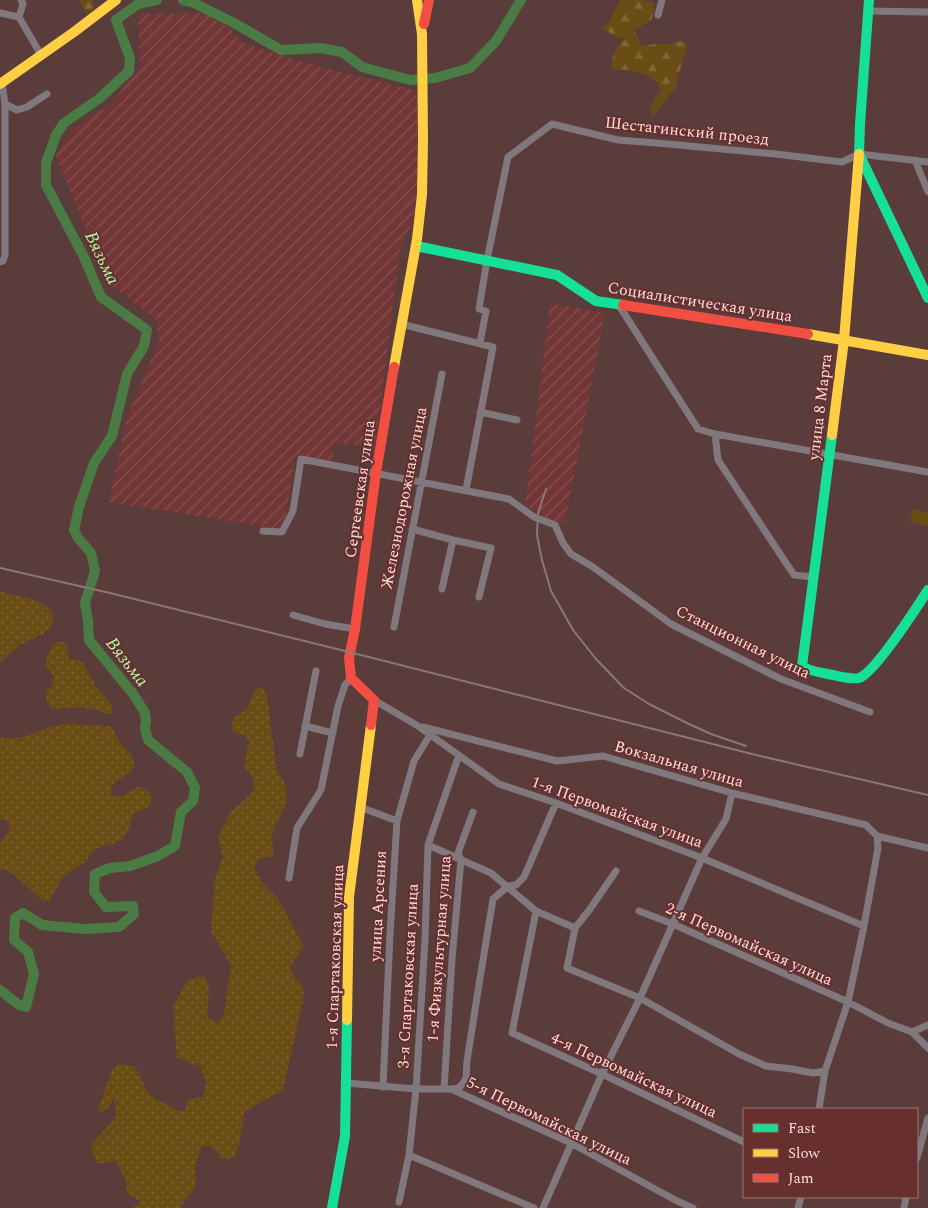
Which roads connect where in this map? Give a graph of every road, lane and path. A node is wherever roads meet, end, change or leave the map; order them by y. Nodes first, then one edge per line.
1 (21, 0) edge
2 (116, 0) edge
3 (417, 0) edge
4 (429, 0) edge
5 (662, 0) edge
6 (869, 5) edge
7 (0, 12) edge
8 (928, 12) edge
9 (658, 15) dead end
10 (19, 17) junction
11 (422, 34) junction
12 (41, 55) junction
13 (1, 84) edge
14 (47, 94) dead end
15 (5, 104) junction
16 (859, 154) junction
17 (915, 160) junction
18 (928, 162) edge
19 (928, 192) edge
20 (416, 246) junction
21 (487, 260) junction
22 (1, 261) edge
23 (928, 298) edge
24 (618, 304) junction
25 (401, 324) junction
26 (844, 340) junction
27 (480, 344) junction
28 (928, 355) edge
29 (442, 374) dead end
30 (480, 412) junction
31 (516, 420) dead end
32 (715, 434) junction
33 (829, 454) junction
34 (928, 472) edge
35 (376, 473) junction
36 (421, 482) junction
37 (466, 490) junction
38 (412, 529) junction
39 (263, 531) dead end
40 (453, 540) junction
41 (812, 577) junction
42 (442, 589) dead end
43 (928, 590) edge
44 (479, 597) dead end
45 (293, 615) dead end
46 (394, 627) dead end
47 (355, 628) junction
48 (316, 671) dead end
49 (350, 678) junction
50 (374, 700) junction
51 (870, 712) dead end
52 (305, 726) junction
53 (418, 726) junction
54 (333, 732) junction
55 (430, 735) junction
56 (300, 754) dead end
57 (459, 755) junction
58 (732, 793) junction
59 (556, 803) junction
60 (360, 808) junction
61 (473, 812) dead end
62 (397, 821) junction
63 (877, 836) junction
64 (428, 844) junction
65 (928, 848) edge
66 (702, 858) junction
67 (461, 860) junction
68 (616, 871) dead end
69 (290, 878) dead end
70 (508, 886) junction
71 (536, 911) junction
72 (639, 912) dead end
73 (673, 924) junction
74 (864, 926) junction
75 (574, 928) junction
76 (640, 998) junction
77 (848, 1002) junction
78 (928, 1025) edge
79 (912, 1032) junction
80 (928, 1048) edge
81 (825, 1072) junction
82 (602, 1074) junction
83 (346, 1083) junction
84 (383, 1086) junction
85 (416, 1089) junction
86 (447, 1089) junction
87 (819, 1108) edge
88 (928, 1118) edge
89 (743, 1142) edge
90 (571, 1143) junction
91 (918, 1154) edge
92 (410, 1155) junction
93 (399, 1202) dead end
94 (332, 1208) edge
95 (534, 1208) edge
96 (543, 1208) edge
97 (693, 1208) edge

1 - 10 street
2 - 12 street
3 - 11 street
4 - 11 street
5 - 9 street
6 - 8 street
6 - 16 street, улица 8 Марта
7 - 10 street
10 - 12 street
11 - 20 street, Сергеевская улица
12 - 13 street
13 - 15 street
14 - 15 street
15 - 22 street
16 - 17 street
16 - 21 street, Шестагинский проезд
16 - 23 street
16 - 26 street, улица 8 Марта
17 - 18 street
17 - 19 street
20 - 21 street, Социалистическая улица
20 - 25 street, Сергеевская улица
21 - 24 street, Социалистическая улица
21 - 27 street
24 - 26 street, Социалистическая улица
24 - 32 street
25 - 27 street
25 - 35 street, Сергеевская улица
26 - 28 street, Социалистическая улица
26 - 33 street, улица 8 Марта
27 - 30 street
29 - 36 street, Железнодорожная улица
30 - 31 street
30 - 37 street
32 - 33 street
32 - 41 street
33 - 34 street
33 - 41 street, улица 8 Марта
35 - 36 street, Станционная улица
35 - 39 street, Станционная улица
35 - 47 street, Сергеевская улица
36 - 37 street, Станционная улица
36 - 38 street, Железнодорожная улица
37 - 51 street, Станционная улица
38 - 40 street
38 - 46 street, Железнодорожная улица
40 - 42 street
40 - 44 street
41 - 43 street, улица 8 Марта
45 - 47 street
47 - 49 street, Сергеевская улица
48 - 52 street
49 - 50 street
49 - 54 street
50 - 53 street, 1-я Первомайская улица
50 - 60 street, 1-я Спартаковская улица
52 - 54 street
52 - 56 street
53 - 55 street, 1-я Первомайская улица
53 - 58 street, Вокзальная улица
54 - 69 street
55 - 57 street, 1-я Первомайская улица
55 - 62 street, улица Арсения
57 - 59 street, 1-я Первомайская улица
57 - 64 street, 3-я Спартаковская улица
58 - 63 street, Вокзальная улица
58 - 66 street
59 - 66 street, 1-я Первомайская улица
59 - 70 street
60 - 62 street
60 - 83 street, 1-я Спартаковская улица
61 - 67 street, 1-я Физкультурная улица
62 - 84 street, улица Арсения
63 - 65 street, Вокзальная улица
63 - 74 street
64 - 67 street
64 - 85 street, 3-я Спартаковская улица
66 - 73 street
66 - 74 street, 1-я Первомайская улица
67 - 70 street
67 - 86 street, 1-я Физкультурная улица
68 - 75 street
70 - 71 street
70 - 86 street
71 - 75 street
71 - 82 street, 4-я Первомайская улица
72 - 73 street, 2-я Первомайская улица
73 - 76 street
73 - 77 street, 2-я Первомайская улица
74 - 77 street
75 - 76 street
76 - 81 street
76 - 82 street
77 - 79 street, 2-я Первомайская улица
77 - 81 street
78 - 79 street
79 - 80 street
81 - 87 street
82 - 89 street, 4-я Первомайская улица
82 - 90 street
83 - 84 street, 5-я Первомайская улица
83 - 94 street, 1-я Спартаковская улица
84 - 85 street, 5-я Первомайская улица
85 - 86 street, 5-я Первомайская улица
85 - 92 street, 3-я Спартаковская улица
86 - 90 street, 5-я Первомайская улица
88 - 91 street
90 - 96 street
90 - 97 street, 5-я Первомайская улица
92 - 93 street, 3-я Спартаковская улица
92 - 95 street

